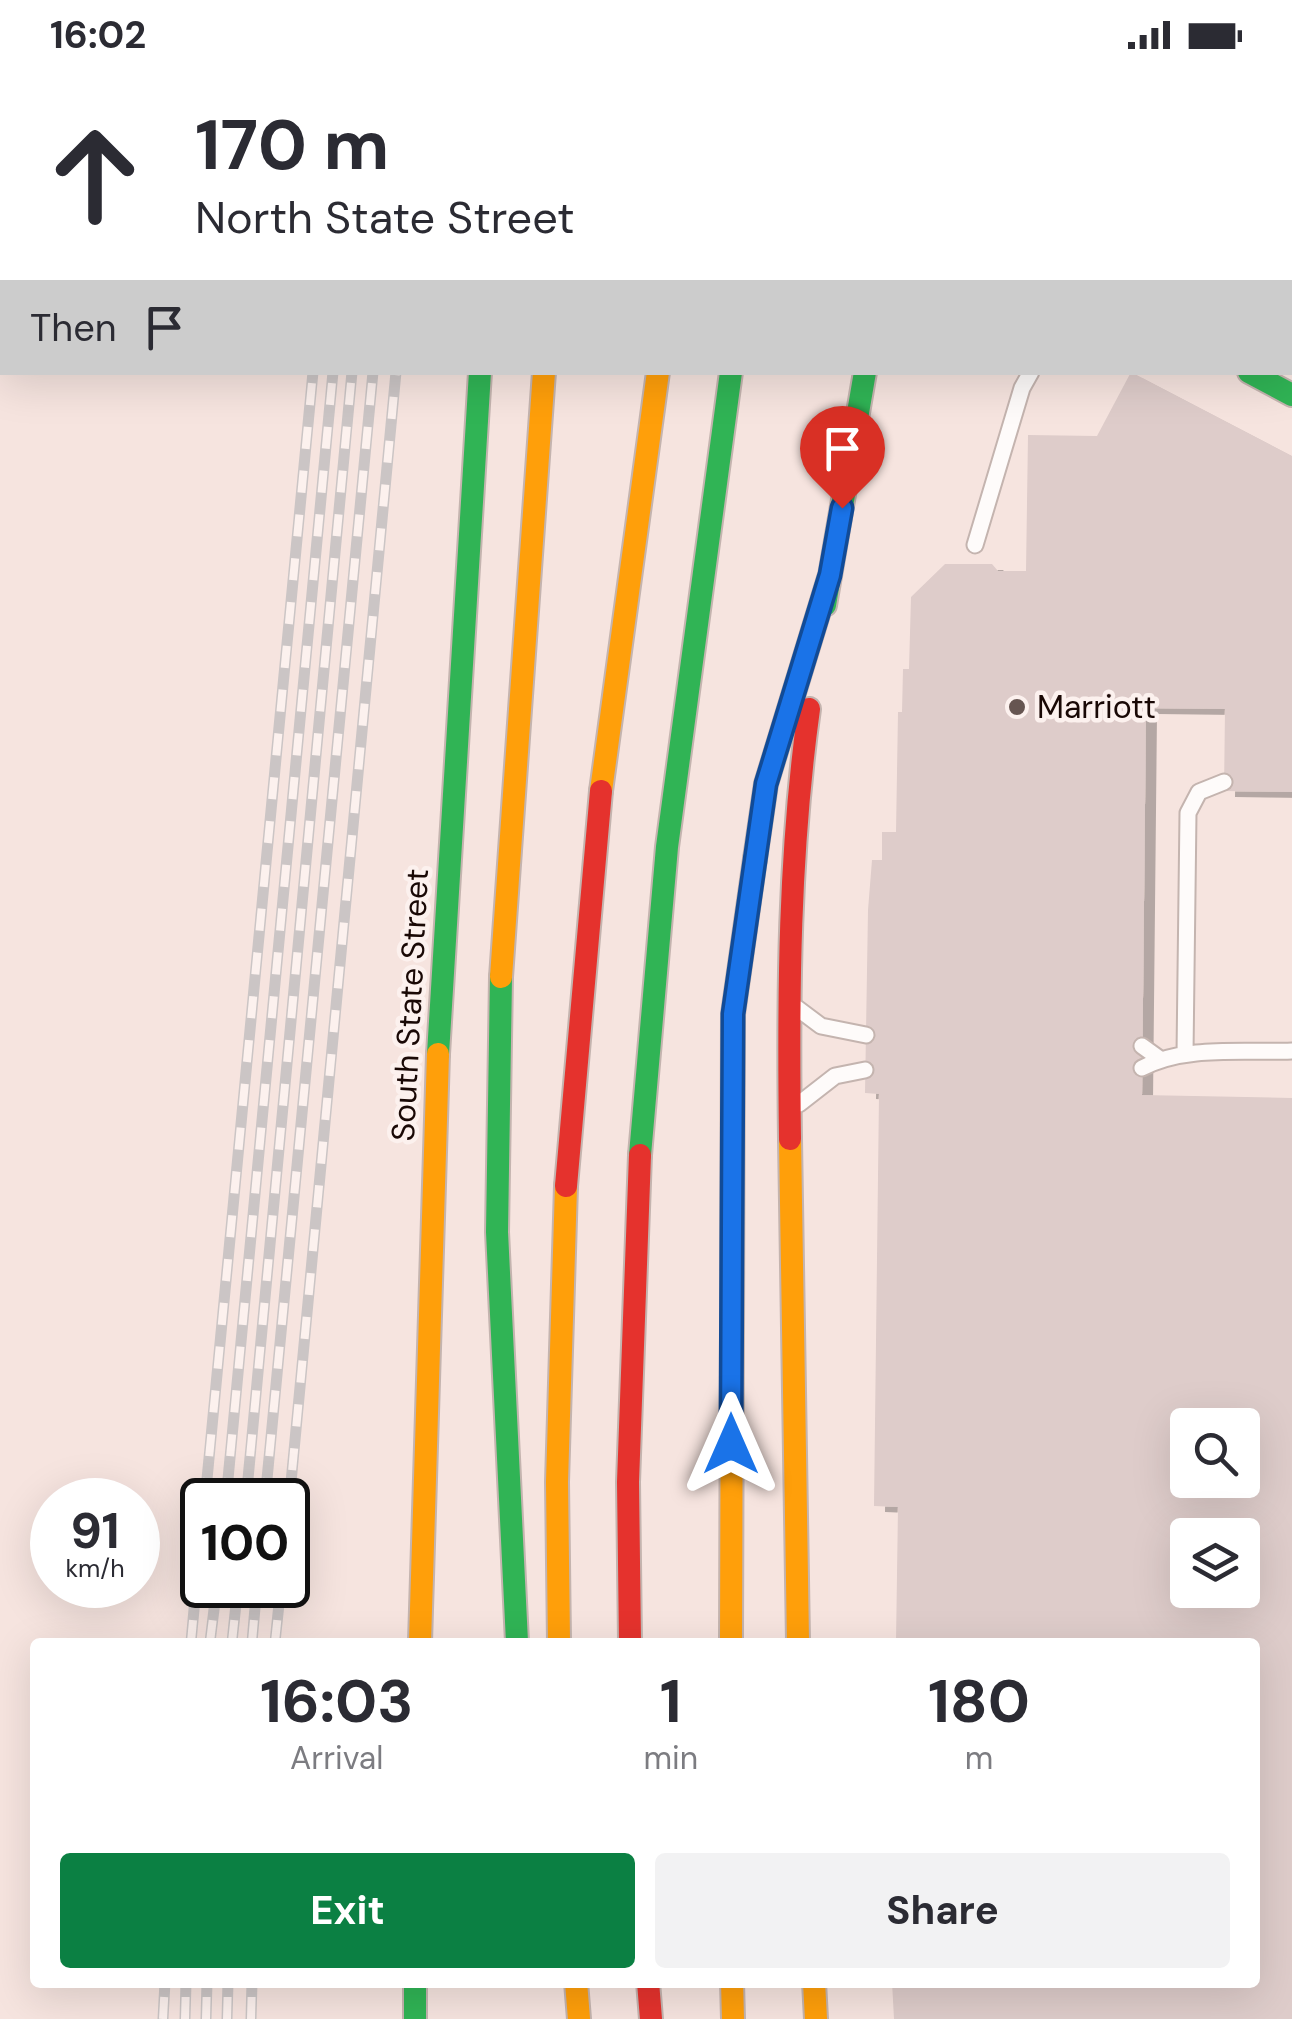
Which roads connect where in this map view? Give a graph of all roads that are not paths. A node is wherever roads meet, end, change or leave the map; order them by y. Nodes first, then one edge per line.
1 (480, 375) edge
2 (544, 375) edge
3 (658, 375) edge
4 (731, 375) edge
5 (865, 375) edge
6 (1029, 375) edge
7 (1255, 375) edge
8 (1292, 395) edge
9 (975, 545) dead end
10 (830, 575) junction
11 (1224, 782) dead end
12 (788, 1000) junction
13 (866, 1035) dead end
14 (1142, 1046) dead end
15 (1292, 1051) edge
16 (1185, 1054) junction
17 (1160, 1058) junction
18 (1142, 1068) dead end
19 (865, 1070) dead end
20 (790, 1114) junction
21 (420, 1638) edge
22 (516, 1638) edge
23 (559, 1638) edge
24 (630, 1638) edge
25 (731, 1638) edge
26 (798, 1638) edge
27 (415, 1988) edge
28 (575, 1988) edge
29 (648, 1988) edge
30 (732, 1988) edge
31 (814, 1988) edge
32 (578, 2014) edge
33 (415, 2019) edge
34 (651, 2019) edge
35 (732, 2019) edge
36 (816, 2019) edge

1 - 21 main road, South State Street
2 - 22 main road
3 - 23 main road
4 - 24 main road
5 - 10 main road
6 - 9 lane
7 - 8 main road
10 - 12 main road
10 - 25 main road
11 - 16 lane
12 - 13 lane
12 - 20 main road
14 - 17 lane
15 - 16 lane
16 - 17 lane
17 - 18 lane
19 - 20 lane
20 - 26 main road
27 - 33 main road
28 - 32 main road
29 - 34 main road
30 - 35 main road
31 - 36 main road

